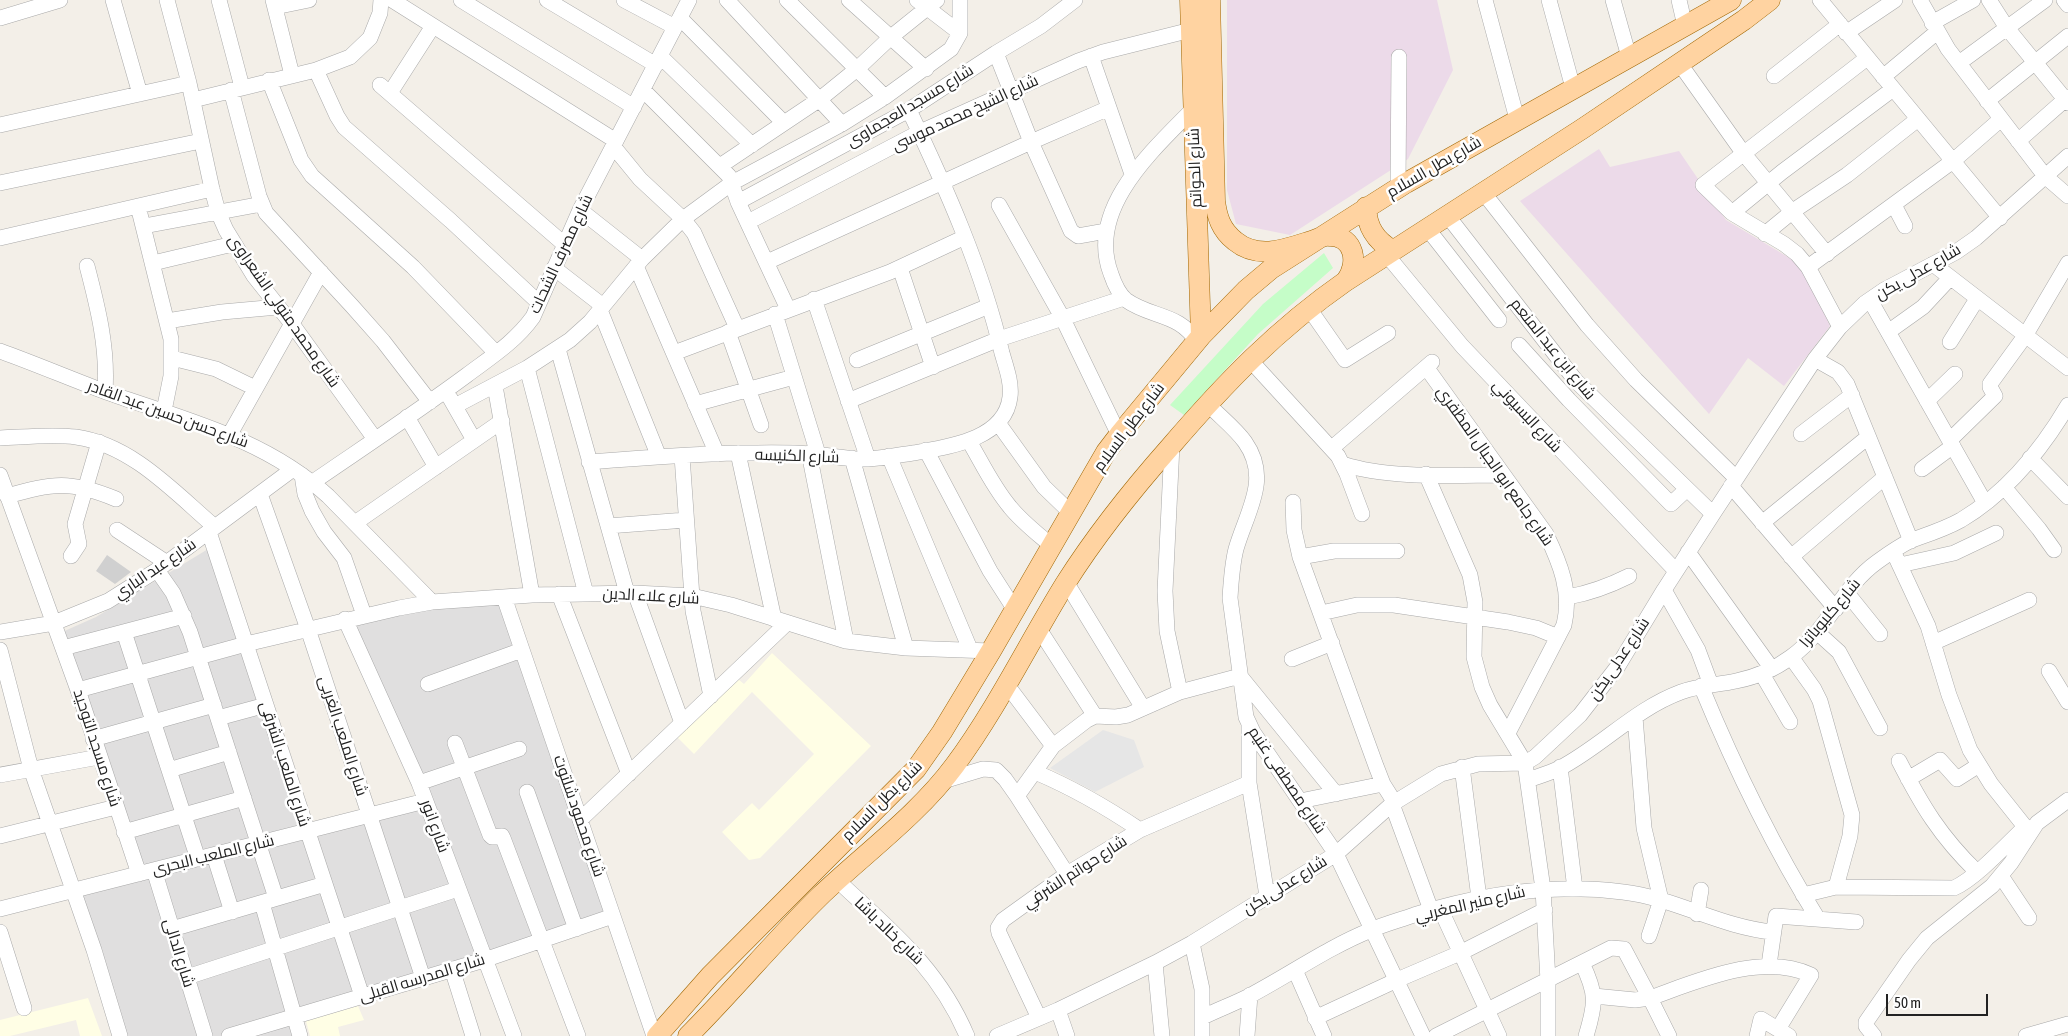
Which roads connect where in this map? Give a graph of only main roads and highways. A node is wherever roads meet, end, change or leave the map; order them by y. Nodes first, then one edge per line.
1 (1190, 0) edge
2 (1210, 0) edge
3 (1730, 0) edge
4 (1770, 0) edge
5 (1744, 20) junction
6 (1366, 207) junction
7 (1314, 240) junction
8 (1389, 252) junction
9 (1346, 281) junction
10 (1199, 339) junction
11 (957, 708) junction
12 (982, 724) junction
13 (710, 976) junction
14 (729, 994) junction
15 (691, 996) junction
16 (713, 1011) junction
17 (655, 1036) edge
18 (688, 1036) edge

1 - 10 main road, شارع الحواتم
2 - 7 main road, شارع الحواتم
3 - 5 main road
3 - 6 main road, شارع بطل السلام
4 - 5 main road, شارع بطل السلام
5 - 8 main road, شارع بطل السلام
6 - 7 main road, شارع بطل السلام
6 - 8 main road
7 - 9 main road
7 - 10 main road, شارع بطل السلام
8 - 9 main road, شارع بطل السلام
9 - 12 main road, شارع بطل السلام
10 - 11 main road, شارع بطل السلام
11 - 12 main road
11 - 13 main road, شارع بطل السلام
12 - 14 main road, شارع بطل السلام
13 - 14 main road
13 - 15 main road, شارع بطل السلام
14 - 16 main road, شارع بطل السلام
15 - 16 main road
15 - 17 main road, شارع بطل السلام
16 - 18 main road, شارع بطل السلام

